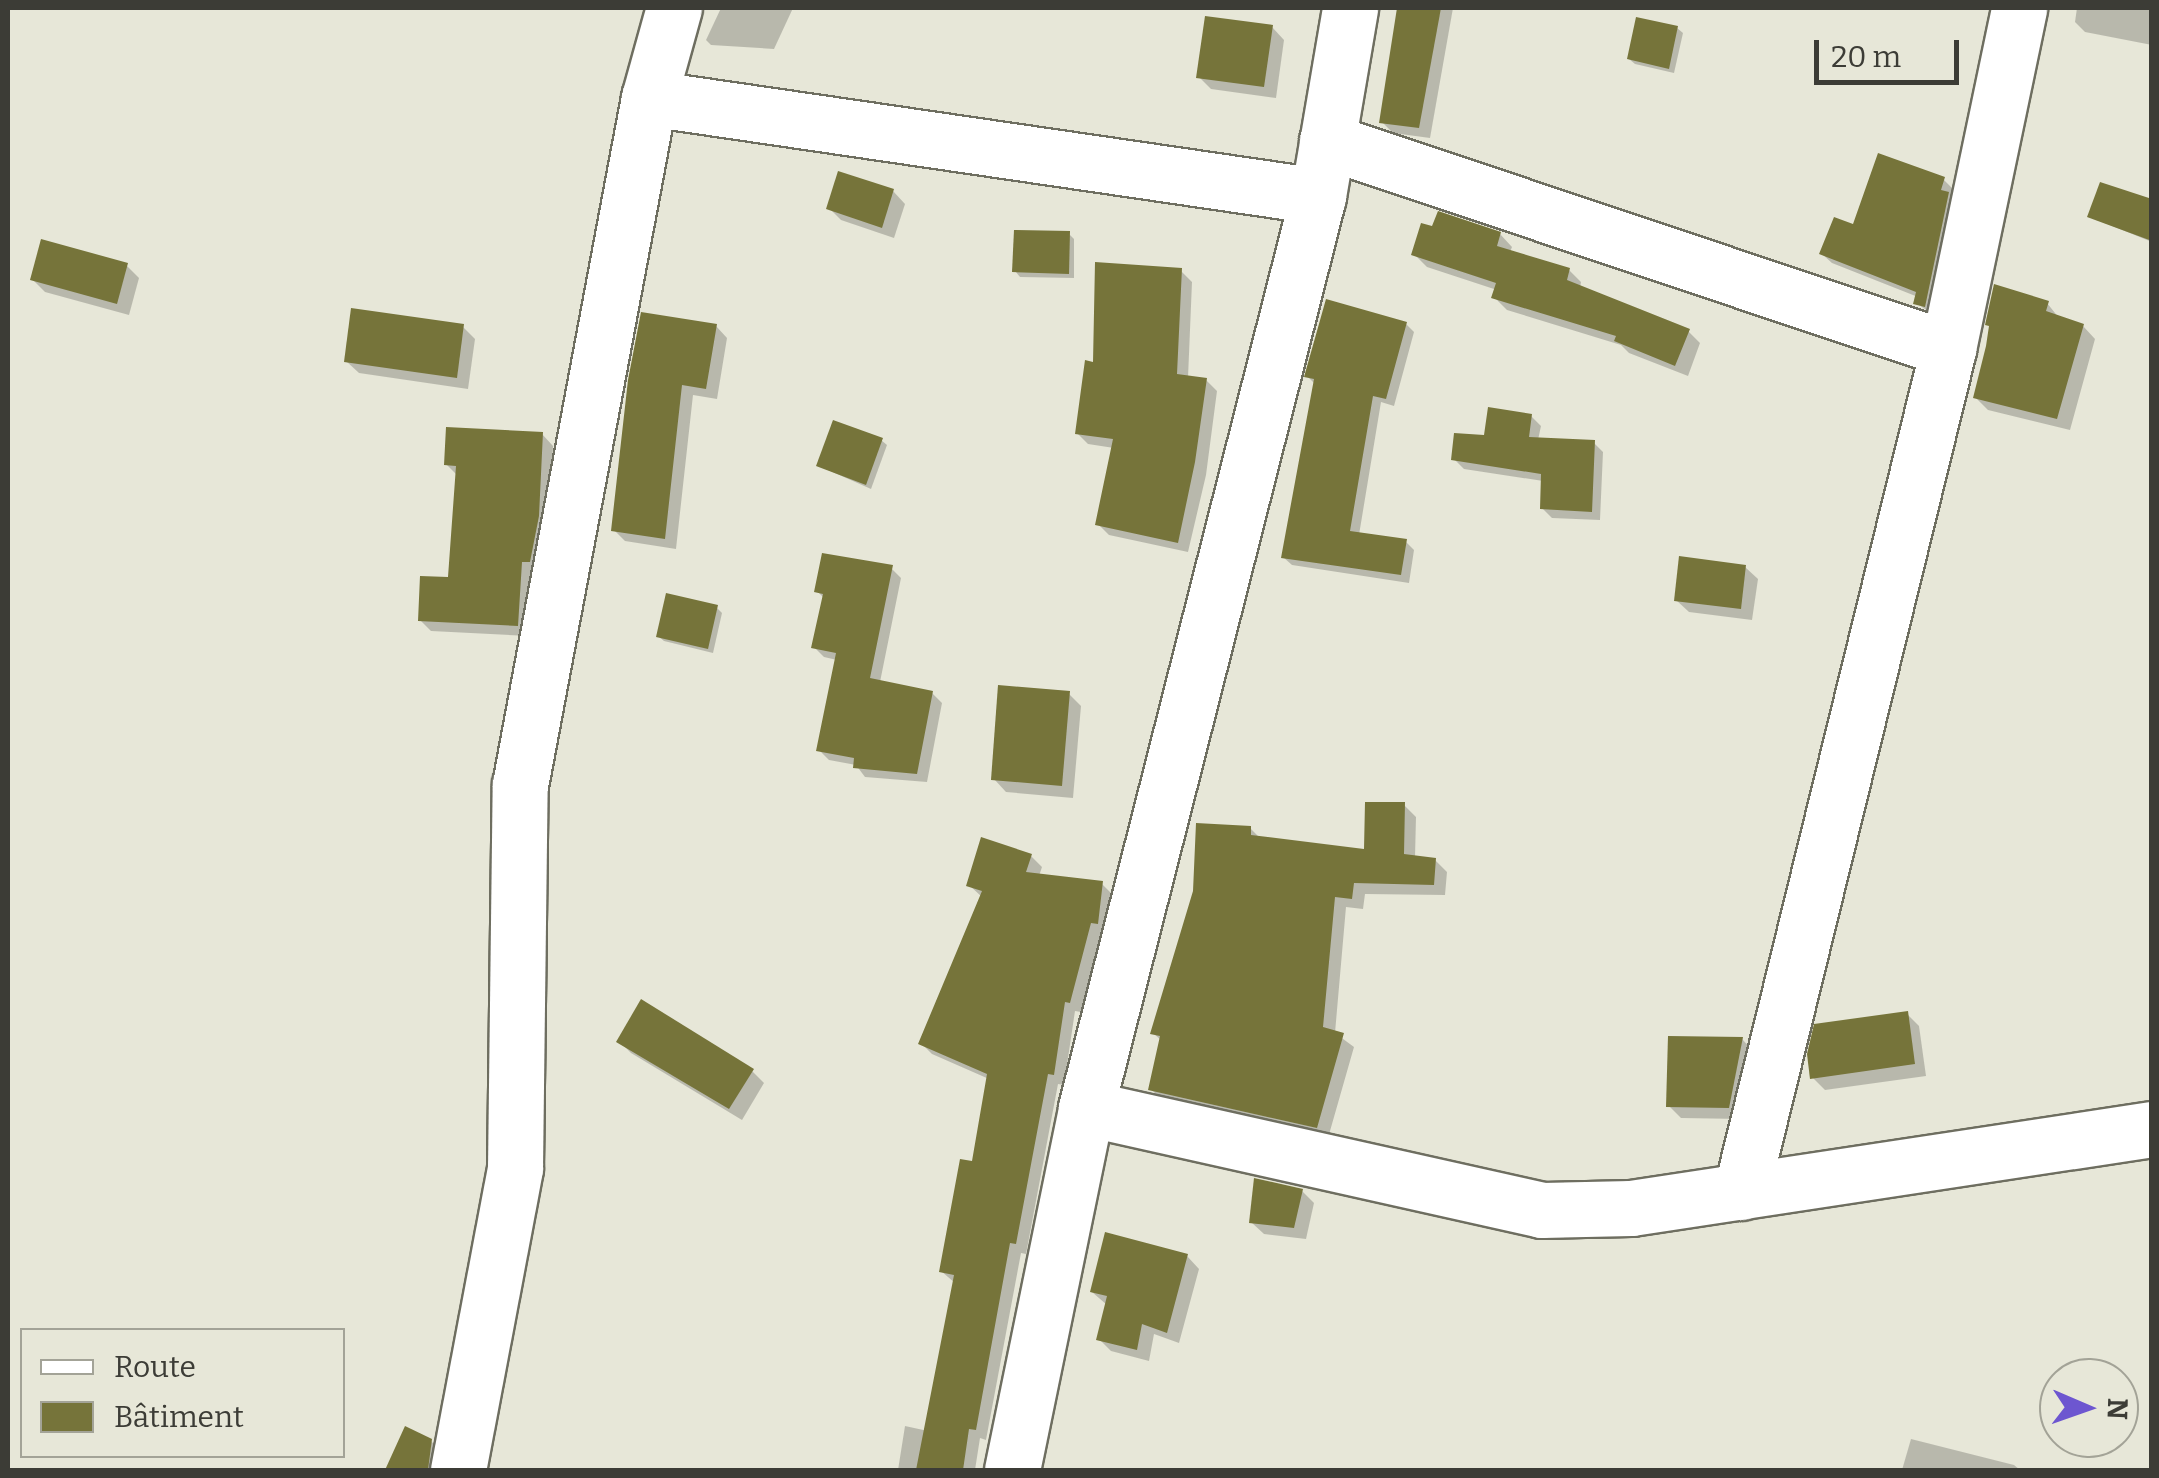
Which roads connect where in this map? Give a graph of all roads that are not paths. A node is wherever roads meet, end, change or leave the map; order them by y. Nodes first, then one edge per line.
1 (674, 8) edge
2 (1350, 8) edge
3 (2019, 8) edge
4 (649, 98) junction
5 (1328, 141) junction
6 (1318, 196) junction
7 (1948, 349) junction
8 (1086, 1108) junction
9 (2152, 1129) edge
10 (1740, 1192) junction
11 (458, 1470) edge
12 (1012, 1470) edge

1 - 4 street
2 - 5 street
3 - 7 street
4 - 6 street
4 - 11 street
5 - 6 street
5 - 7 street
6 - 8 street
7 - 10 street
8 - 10 street
8 - 12 street
9 - 10 street

